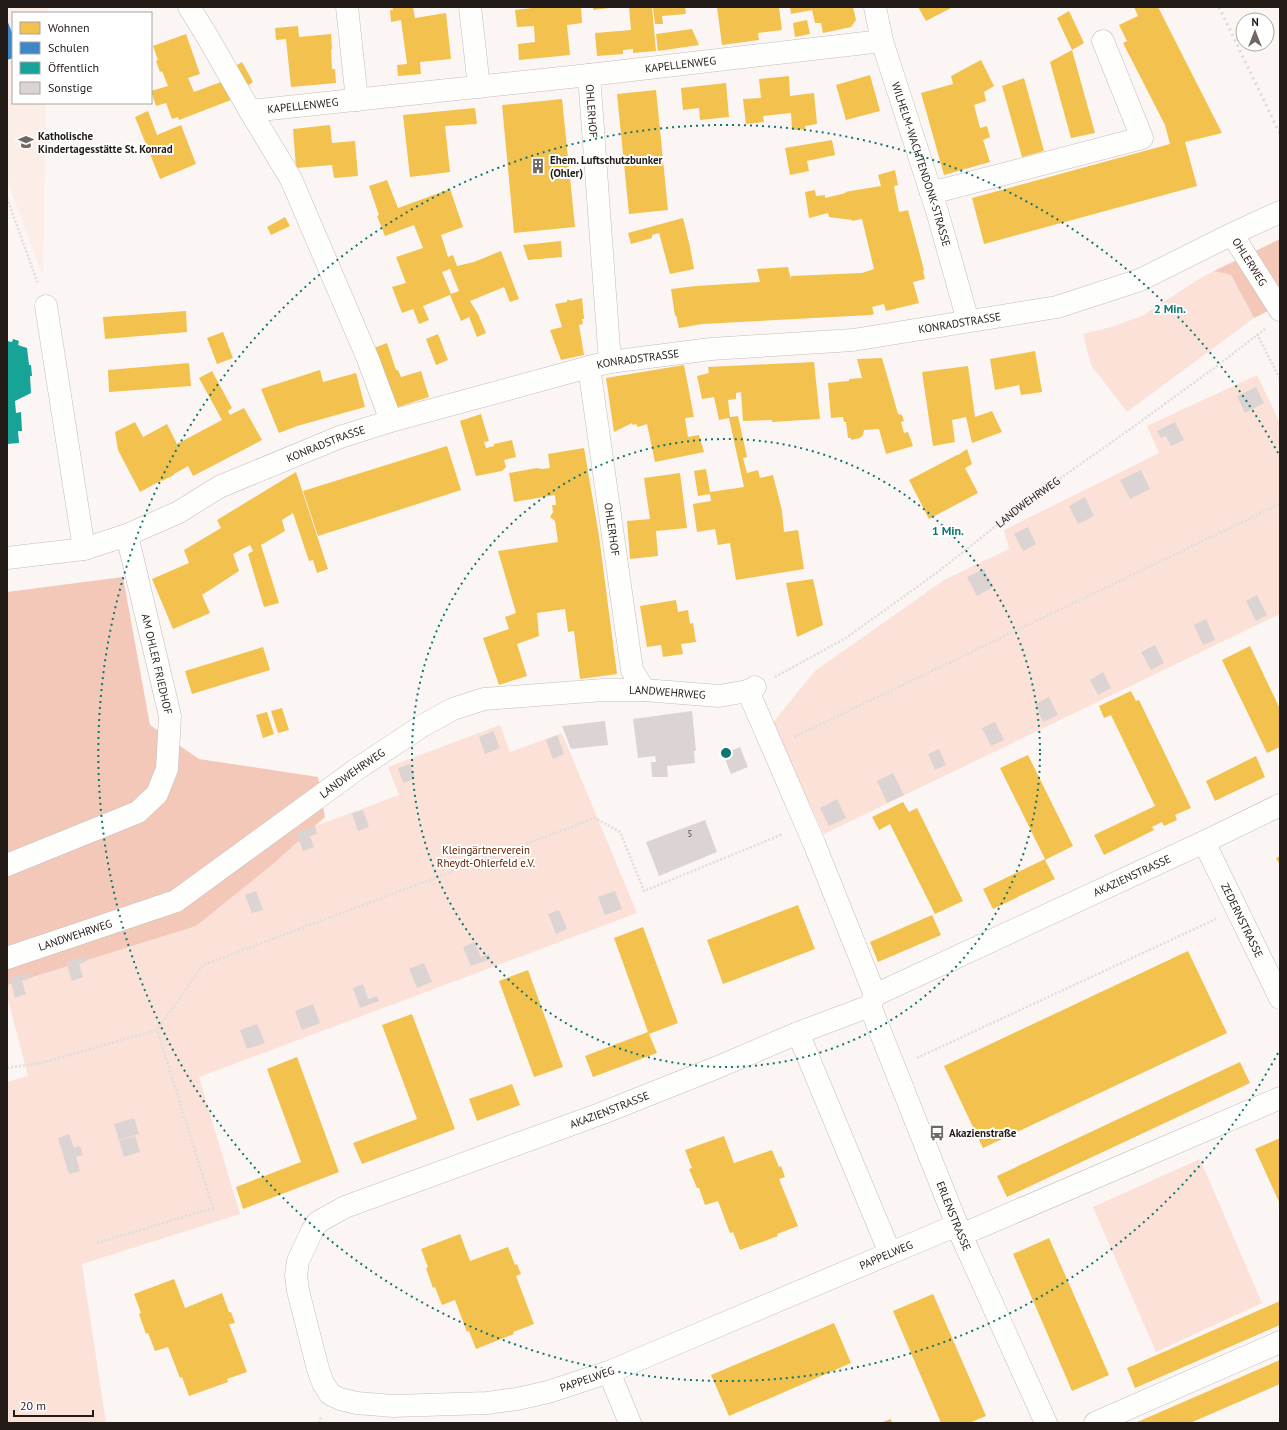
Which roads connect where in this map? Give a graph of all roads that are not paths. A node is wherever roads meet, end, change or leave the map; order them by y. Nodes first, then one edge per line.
1 (189, 7) edge
2 (347, 7) edge
3 (470, 7) edge
4 (875, 7) edge
5 (1104, 40) dead end
6 (882, 41) junction
7 (589, 76) junction
8 (479, 87) junction
9 (357, 100) junction
10 (250, 111) junction
11 (931, 193) junction
12 (1280, 212) edge
13 (1236, 232) junction
14 (46, 306) road end
15 (1274, 318) edge
16 (968, 321) junction
17 (610, 362) junction
18 (589, 367) junction
19 (391, 420) junction
20 (127, 535) junction
21 (84, 548) junction
22 (7, 558) edge
23 (752, 689) joint
24 (644, 690) junction
25 (1280, 805) edge
26 (1204, 842) junction
27 (7, 865) edge
28 (7, 958) edge
29 (1280, 998) edge
30 (872, 1001) junction
31 (798, 1033) junction
32 (1280, 1098) edge
33 (959, 1230) junction
34 (890, 1253) junction
35 (298, 1261) joint
36 (1280, 1342) edge
37 (609, 1372) junction
38 (630, 1423) edge
39 (1046, 1423) edge
40 (1095, 1423) edge

1 - 10 street
2 - 9 street
3 - 8 street
4 - 6 street, WILHELM-WACHTENDONK-STRASSE
5 - 11 street
6 - 7 street, KAPELLENWEG
6 - 11 street, WILHELM-WACHTENDONK-STRASSE
7 - 8 street, KAPELLENWEG
7 - 17 street, OHLERHOF
8 - 9 street, KAPELLENWEG
9 - 10 street, KAPELLENWEG
10 - 19 street
11 - 16 street, WILHELM-WACHTENDONK-STRASSE
12 - 13 street, KONRADSTRASSE
13 - 15 street, OHLERWEG
13 - 16 street, KONRADSTRASSE
14 - 21 street
16 - 17 street, KONRADSTRASSE
17 - 18 street, KONRADSTRASSE
18 - 19 street, KONRADSTRASSE
18 - 24 street, OHLERHOF
19 - 20 street, KONRADSTRASSE
20 - 21 street, KONRADSTRASSE
20 - 27 street, AM OHLER FRIEDHOF
21 - 22 street, KONRADSTRASSE
23 - 24 street, LANDWEHRWEG
23 - 30 street, ERLENSTRASSE
24 - 28 street, LANDWEHRWEG
25 - 26 street, AKAZIENSTRASSE
26 - 29 street, ZEDERNSTRASSE
26 - 30 street, AKAZIENSTRASSE
30 - 31 street, AKAZIENSTRASSE
30 - 33 street, ERLENSTRASSE
31 - 34 street
31 - 35 street, AKAZIENSTRASSE
32 - 33 street, PAPPELWEG
33 - 34 street, PAPPELWEG
33 - 39 street, ERLENSTRASSE
34 - 37 street, PAPPELWEG
35 - 37 street, PAPPELWEG
36 - 40 street
37 - 38 street

